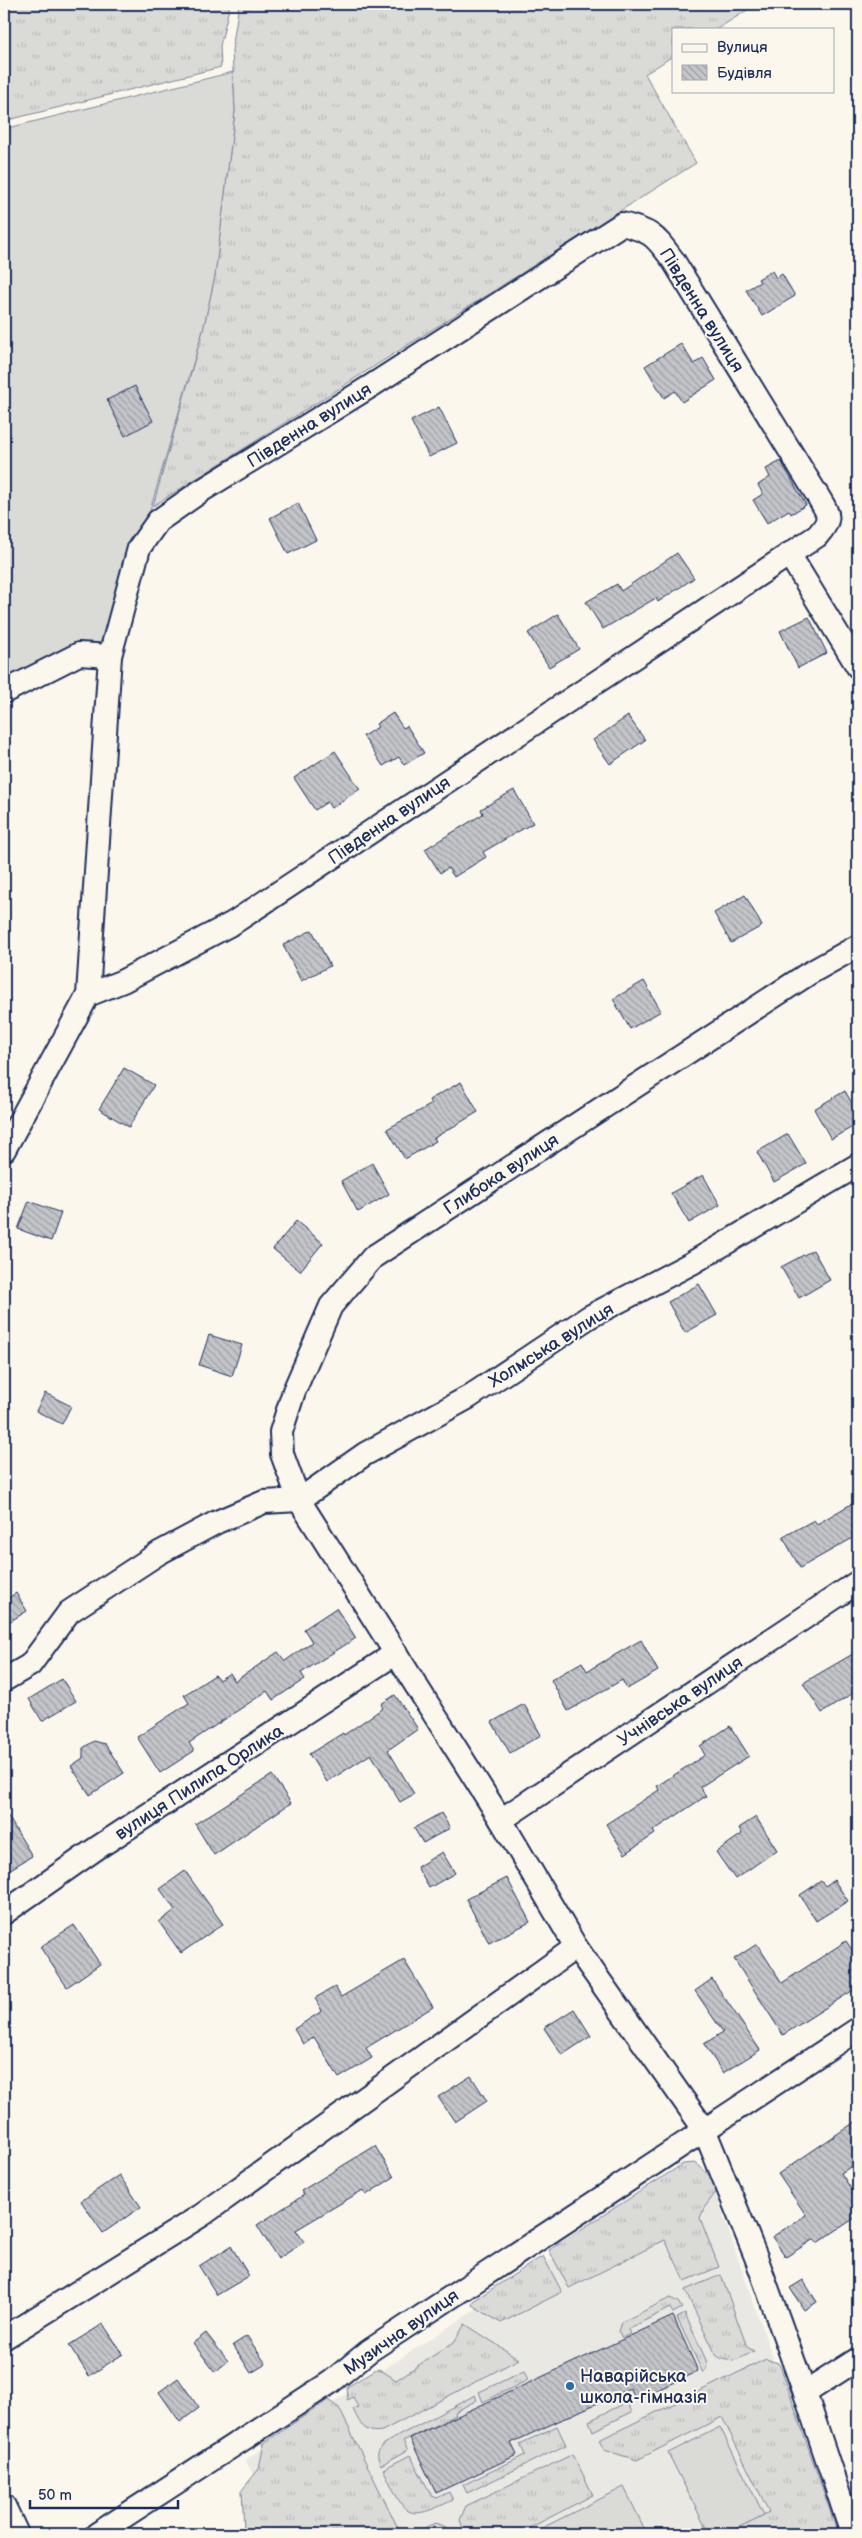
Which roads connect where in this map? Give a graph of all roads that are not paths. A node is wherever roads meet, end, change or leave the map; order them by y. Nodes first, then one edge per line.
1 (789, 554) junction
2 (110, 656) junction
3 (858, 667) edge
4 (4, 692) edge
5 (858, 946) edge
6 (88, 996) junction
7 (4, 1150) edge
8 (858, 1165) edge
9 (299, 1500) junction
10 (858, 1582) edge
11 (396, 1653) junction
12 (4, 1680) edge
13 (501, 1820) junction
14 (4, 1914) edge
15 (576, 1947) junction
16 (858, 2029) edge
17 (704, 2129) junction
18 (4, 2338) edge
19 (858, 2359) edge
20 (805, 2393) junction
21 (4, 2506) edge
22 (17, 2534) edge
23 (97, 2534) edge
24 (852, 2534) edge

1 - 2 street, Південна вулиця
1 - 3 street
1 - 6 street, Південна вулиця
2 - 4 street
2 - 6 street, Південна вулиця
5 - 9 street, Глибока вулиця
6 - 7 street
8 - 9 street, Холмська вулиця
9 - 11 street, Глибока вулиця
9 - 12 street
10 - 13 street, Учнівська вулиця
11 - 13 street, Глибока вулиця
11 - 14 street, вулиця Пилипа Орлика
13 - 15 street, Глибока вулиця
15 - 17 street, Глибока вулиця
15 - 18 street
16 - 17 street, Музична вулиця
17 - 20 street, Глибока вулиця
17 - 23 street, Музична вулиця
19 - 20 street
20 - 24 street, Глибока вулиця
21 - 22 street

